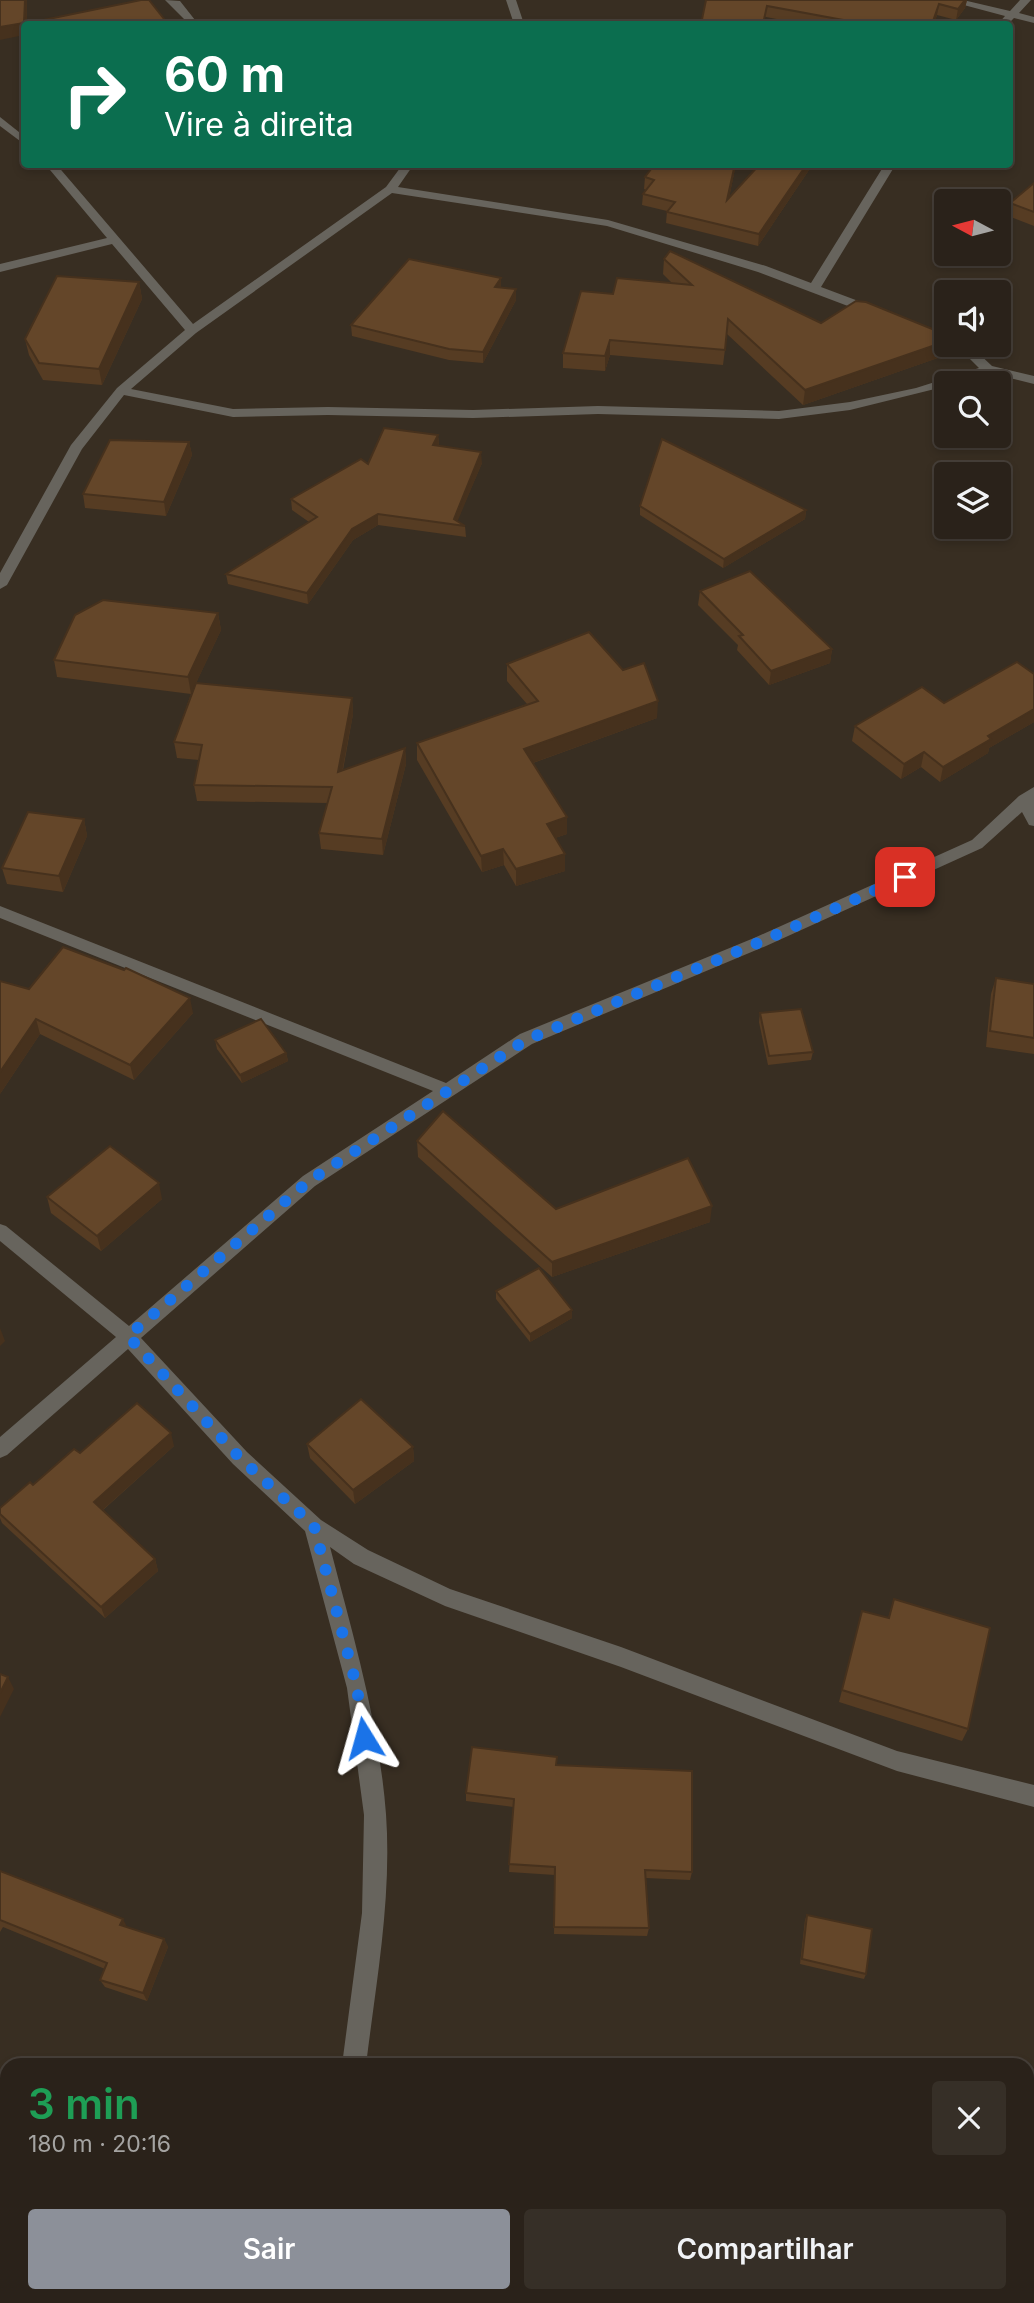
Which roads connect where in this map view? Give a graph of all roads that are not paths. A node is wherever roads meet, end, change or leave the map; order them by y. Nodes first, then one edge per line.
1 (170, 0) edge
2 (511, 0) edge
3 (950, 0) edge
4 (1026, 0) edge
5 (1013, 14) junction
6 (1034, 20) edge
7 (189, 21) edge
8 (518, 21) edge
9 (1006, 21) edge
10 (0, 120) edge
11 (21, 138) edge
12 (54, 168) edge
13 (406, 168) edge
14 (889, 168) edge
15 (390, 189) junction
16 (116, 239) junction
17 (0, 268) edge
18 (814, 288) junction
19 (891, 317) edge
20 (192, 330) junction
21 (975, 357) edge
22 (988, 369) junction
23 (1034, 380) edge
24 (121, 391) junction
25 (0, 585) edge
26 (1029, 796) edge
27 (1034, 821) edge
28 (0, 912) edge
29 (447, 1090) junction
30 (0, 1231) edge
31 (128, 1336) junction
32 (0, 1449) edge
33 (314, 1526) junction
34 (1034, 1796) edge
35 (355, 2058) edge

1 - 7 street
2 - 8 street
3 - 5 street
4 - 5 street
5 - 6 street
5 - 9 street
10 - 11 street
12 - 16 street
13 - 15 street
14 - 18 street
15 - 18 street
15 - 20 street
16 - 17 street
16 - 20 street
18 - 19 street
20 - 24 street
21 - 22 street
22 - 23 street
22 - 24 street
24 - 25 street
26 - 27 street
26 - 29 street
28 - 29 street
29 - 31 street
30 - 31 street
31 - 32 street
31 - 33 street
33 - 34 street
33 - 35 street

